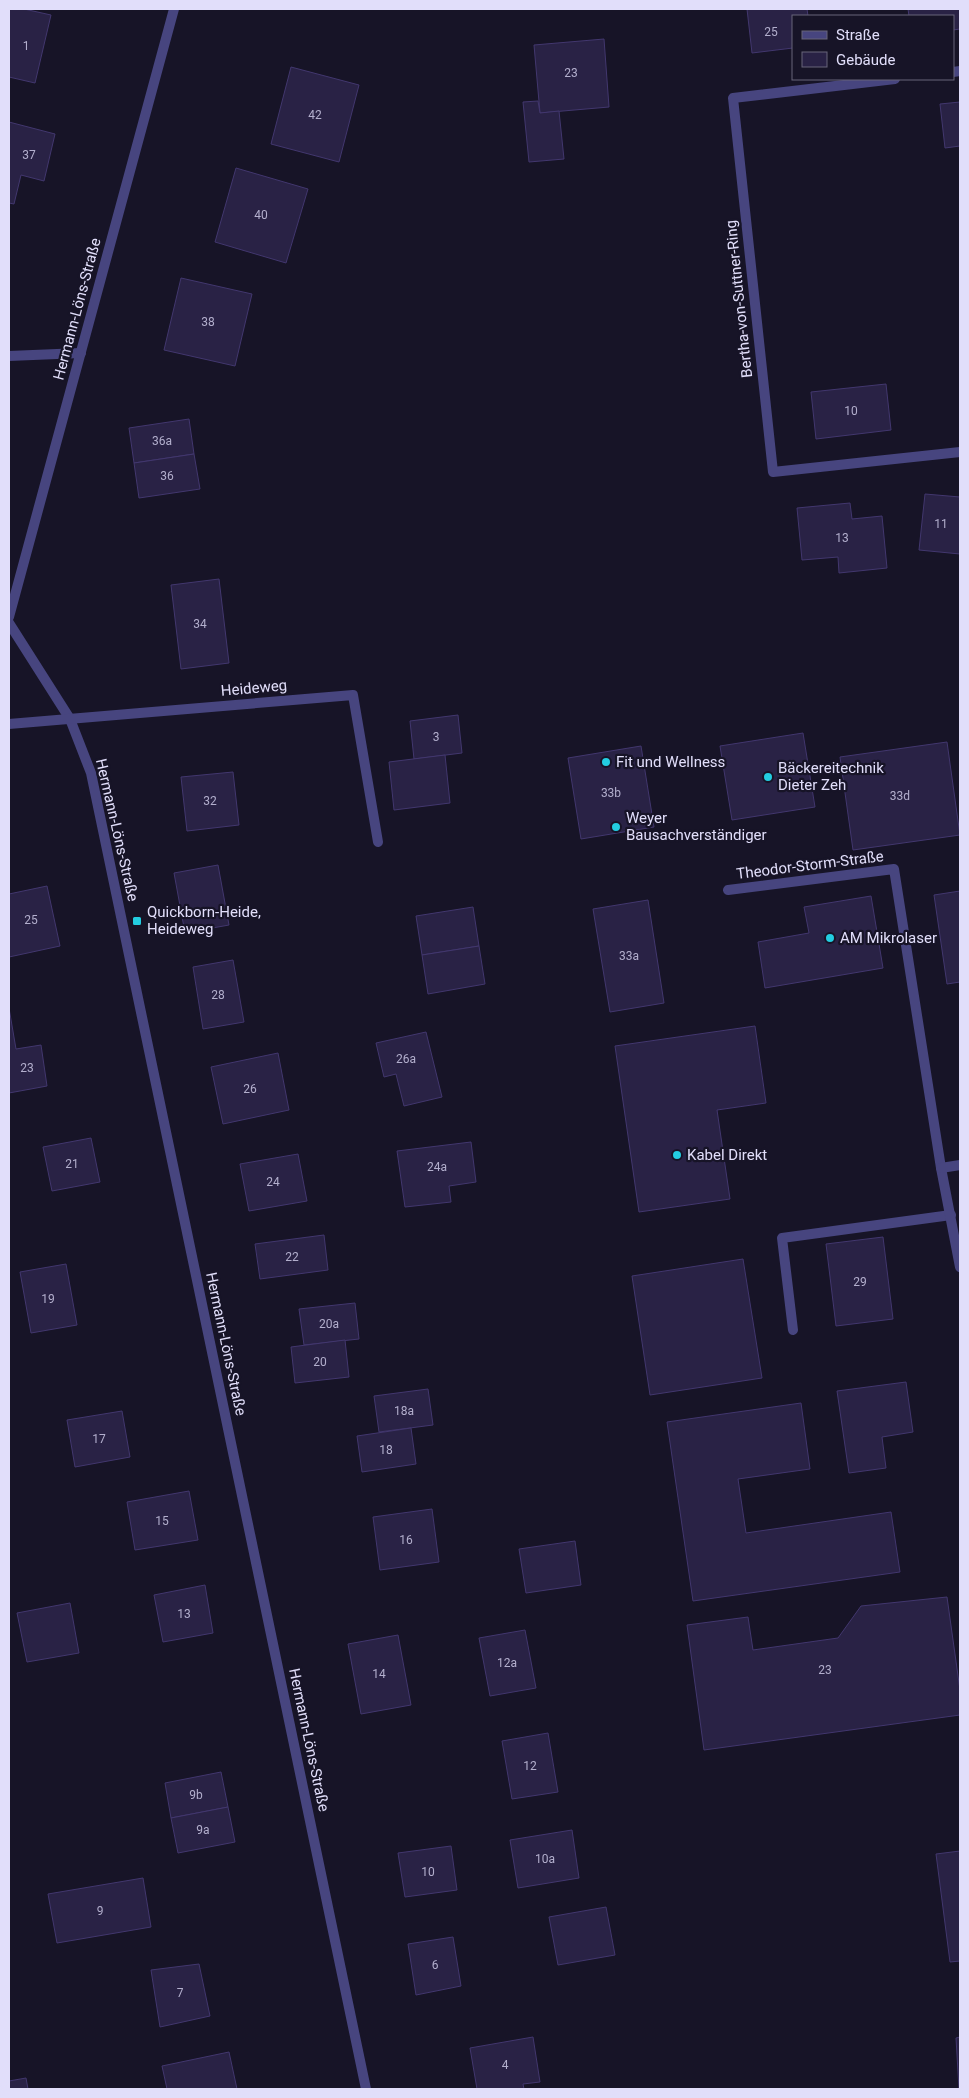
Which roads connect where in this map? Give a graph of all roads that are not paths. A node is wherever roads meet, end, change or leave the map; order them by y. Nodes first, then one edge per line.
1 (174, 9) edge
2 (886, 80) edge
3 (81, 353) junction
4 (9, 356) edge
5 (960, 452) edge
6 (9, 617) edge
7 (9, 622) edge
8 (70, 719) junction
9 (9, 724) edge
10 (378, 842) dead end
11 (728, 890) dead end
12 (960, 1165) edge
13 (941, 1168) junction
14 (951, 1215) junction
15 (960, 1267) edge
16 (793, 1330) dead end
17 (366, 2089) edge

1 - 3 street, Hermann-Löns-Straße
2 - 5 street, Bertha-von-Suttner-Ring
3 - 4 street
3 - 6 street, Hermann-Löns-Straße
7 - 8 street, Hermann-Löns-Straße
8 - 9 street, Heideweg
8 - 10 street, Heideweg
8 - 17 street, Hermann-Löns-Straße
11 - 13 street, Theodor-Storm-Straße
12 - 13 street
13 - 14 street, Theodor-Storm-Straße
14 - 15 street, Theodor-Storm-Straße
14 - 16 street

